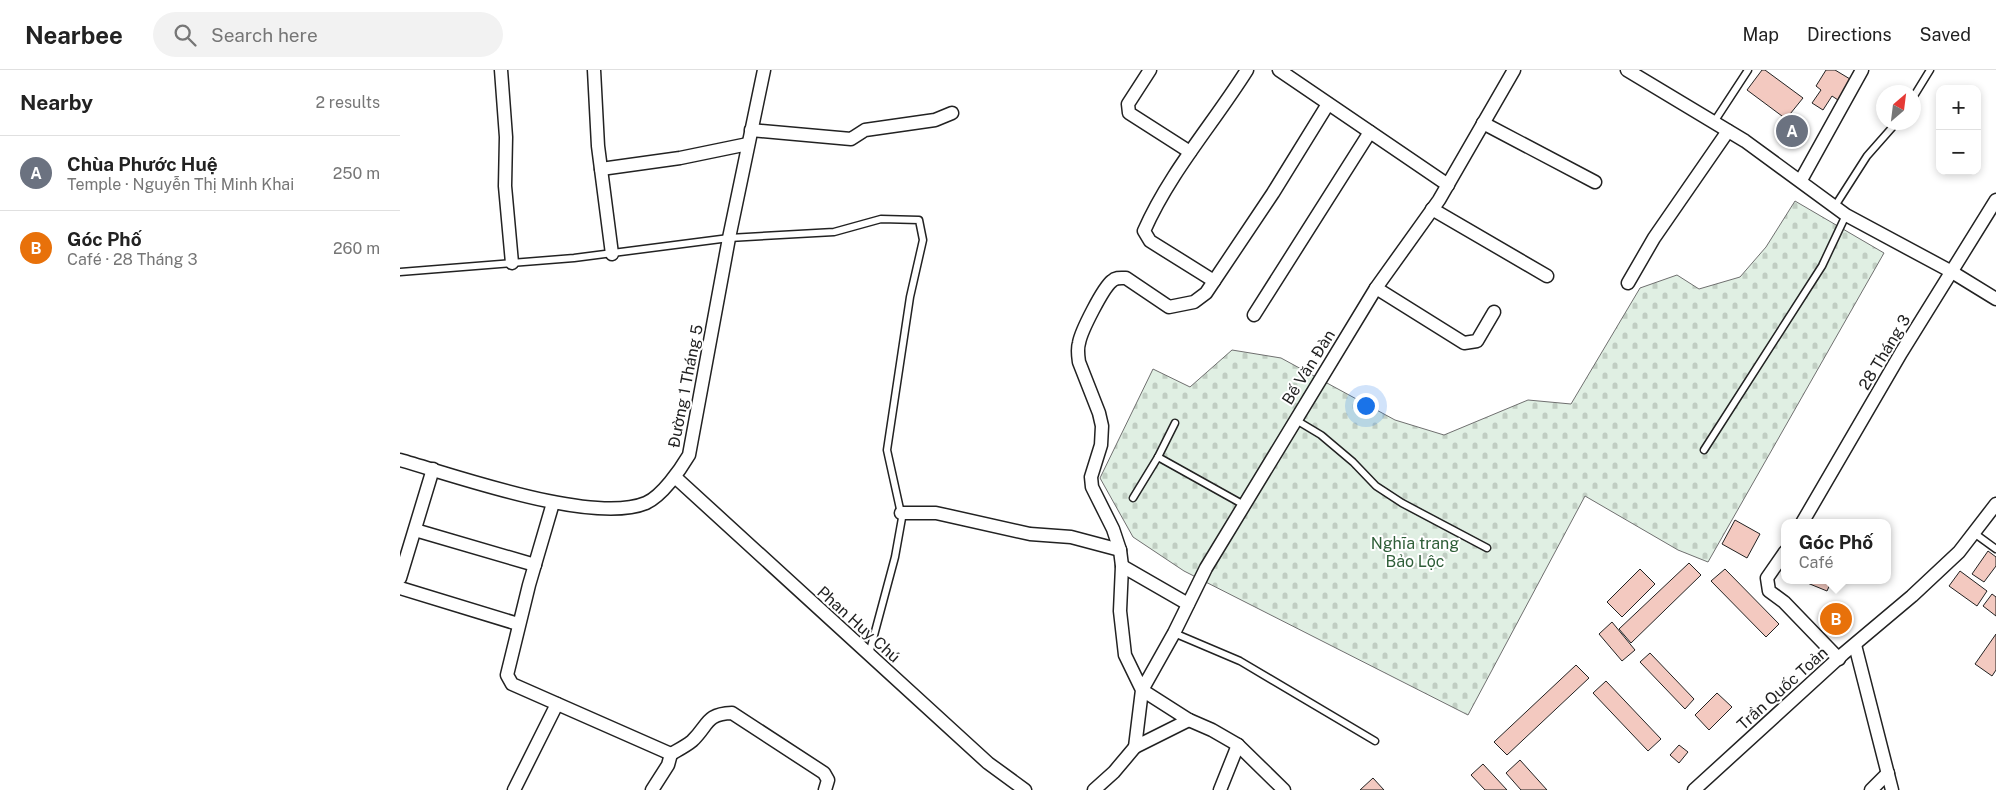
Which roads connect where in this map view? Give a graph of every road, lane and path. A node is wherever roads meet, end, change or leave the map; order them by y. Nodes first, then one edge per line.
1 (501, 70) edge
2 (594, 70) edge
3 (764, 70) edge
4 (1150, 70) edge
5 (1247, 70) edge
6 (1278, 70) edge
7 (1514, 70) edge
8 (1627, 70) edge
9 (1748, 70) edge
10 (1862, 70) edge
11 (1930, 70) edge
12 (1921, 85) edge
13 (1328, 104) junction
14 (952, 113) dead end
15 (1714, 122) junction
16 (1483, 123) junction
17 (751, 130) junction
18 (1890, 130) edge
19 (1728, 131) junction
20 (1370, 132) junction
21 (748, 144) junction
22 (1190, 152) junction
23 (601, 169) junction
24 (1801, 180) junction
25 (1595, 182) dead end
26 (1448, 185) junction
27 (1996, 200) edge
28 (1835, 206) junction
29 (1432, 210) junction
30 (1846, 215) junction
31 (729, 238) junction
32 (612, 254) junction
33 (512, 263) junction
34 (400, 272) edge
35 (1952, 272) junction
36 (1547, 276) dead end
37 (1214, 281) junction
38 (1628, 283) dead end
39 (1376, 288) junction
40 (1996, 299) edge
41 (1494, 312) dead end
42 (1254, 315) dead end
43 (1294, 419) junction
44 (1175, 423) dead end
45 (1704, 450) dead end
46 (1158, 457) junction
47 (400, 460) edge
48 (433, 469) junction
49 (675, 477) junction
50 (1133, 498) dead end
51 (553, 503) junction
52 (1996, 504) edge
53 (1244, 505) junction
54 (901, 513) junction
55 (1804, 519) edge
56 (415, 530) junction
57 (1974, 533) junction
58 (1487, 548) dead end
59 (1120, 550) junction
60 (1996, 550) edge
61 (1781, 558) edge
62 (535, 565) junction
63 (1122, 566) junction
64 (400, 578) edge
65 (400, 588) edge
66 (1188, 604) junction
67 (518, 624) junction
68 (1174, 633) junction
69 (1855, 645) junction
70 (868, 655) junction
71 (1839, 659) junction
72 (1142, 690) junction
73 (557, 704) junction
74 (1190, 720) junction
75 (1375, 742) dead end
76 (1238, 745) junction
77 (1135, 747) junction
78 (671, 754) junction
79 (1888, 773) junction
80 (514, 790) edge
81 (654, 790) edge
82 (825, 790) edge
83 (1026, 790) edge
84 (1094, 790) edge
85 (1220, 790) edge
86 (1284, 790) edge
87 (1694, 790) edge
88 (1871, 790) edge
89 (1892, 790) edge

1 - 33 street
2 - 23 street
3 - 17 street, Đường 1 Tháng 5
4 - 22 street
5 - 22 street
6 - 13 street
7 - 16 street, Bế Văn Đàn
8 - 15 street
9 - 15 lane
10 - 24 street
11 - 12 lane
13 - 20 street
13 - 37 street
14 - 17 street
15 - 19 street
16 - 25 street
16 - 26 street, Bế Văn Đàn
17 - 21 street, Đường 1 Tháng 5
18 - 28 lane
19 - 24 street
19 - 38 street
20 - 26 street
20 - 42 street
21 - 23 street
21 - 31 street, Đường 1 Tháng 5
22 - 37 street
23 - 32 street
24 - 28 street
26 - 29 street, Bế Văn Đàn
27 - 35 street, 28 Tháng 3
28 - 30 street
29 - 36 street
29 - 39 street, Bế Văn Đàn
30 - 35 street
30 - 45 lane
31 - 32 lane
31 - 49 street, Đường 1 Tháng 5
31 - 54 lane
32 - 33 lane
33 - 34 lane
35 - 40 street
35 - 55 street, 28 Tháng 3
37 - 59 street
39 - 41 street
39 - 43 street, Bế Văn Đàn
43 - 53 street, Bế Văn Đàn
43 - 58 lane
44 - 46 lane
46 - 50 lane
46 - 53 lane
47 - 48 street, Đường 1 Tháng 5
48 - 51 street, Đường 1 Tháng 5
48 - 56 street
49 - 51 street, Đường 1 Tháng 5
49 - 70 street, Phan Huy Chú
51 - 62 street
52 - 57 street, Trần Quốc Toản
53 - 66 street, Bế Văn Đàn
54 - 59 street
54 - 70 lane
56 - 62 street
56 - 64 street
57 - 60 lane
57 - 69 street, Trần Quốc Toản
59 - 63 street
61 - 71 street
62 - 67 street
63 - 66 street
63 - 72 street
65 - 67 street
66 - 68 street, Bế Văn Đàn
67 - 73 street
68 - 72 street, Bế Văn Đàn
68 - 75 lane
69 - 71 street, Trần Quốc Toản
69 - 79 street
70 - 83 street, Phan Huy Chú
71 - 87 street, Trần Quốc Toản
72 - 74 street
72 - 77 street
73 - 78 street
73 - 80 street
74 - 76 street
74 - 77 street
76 - 85 street
76 - 86 street
77 - 84 street
78 - 81 street
78 - 82 street
79 - 88 street
79 - 89 street

